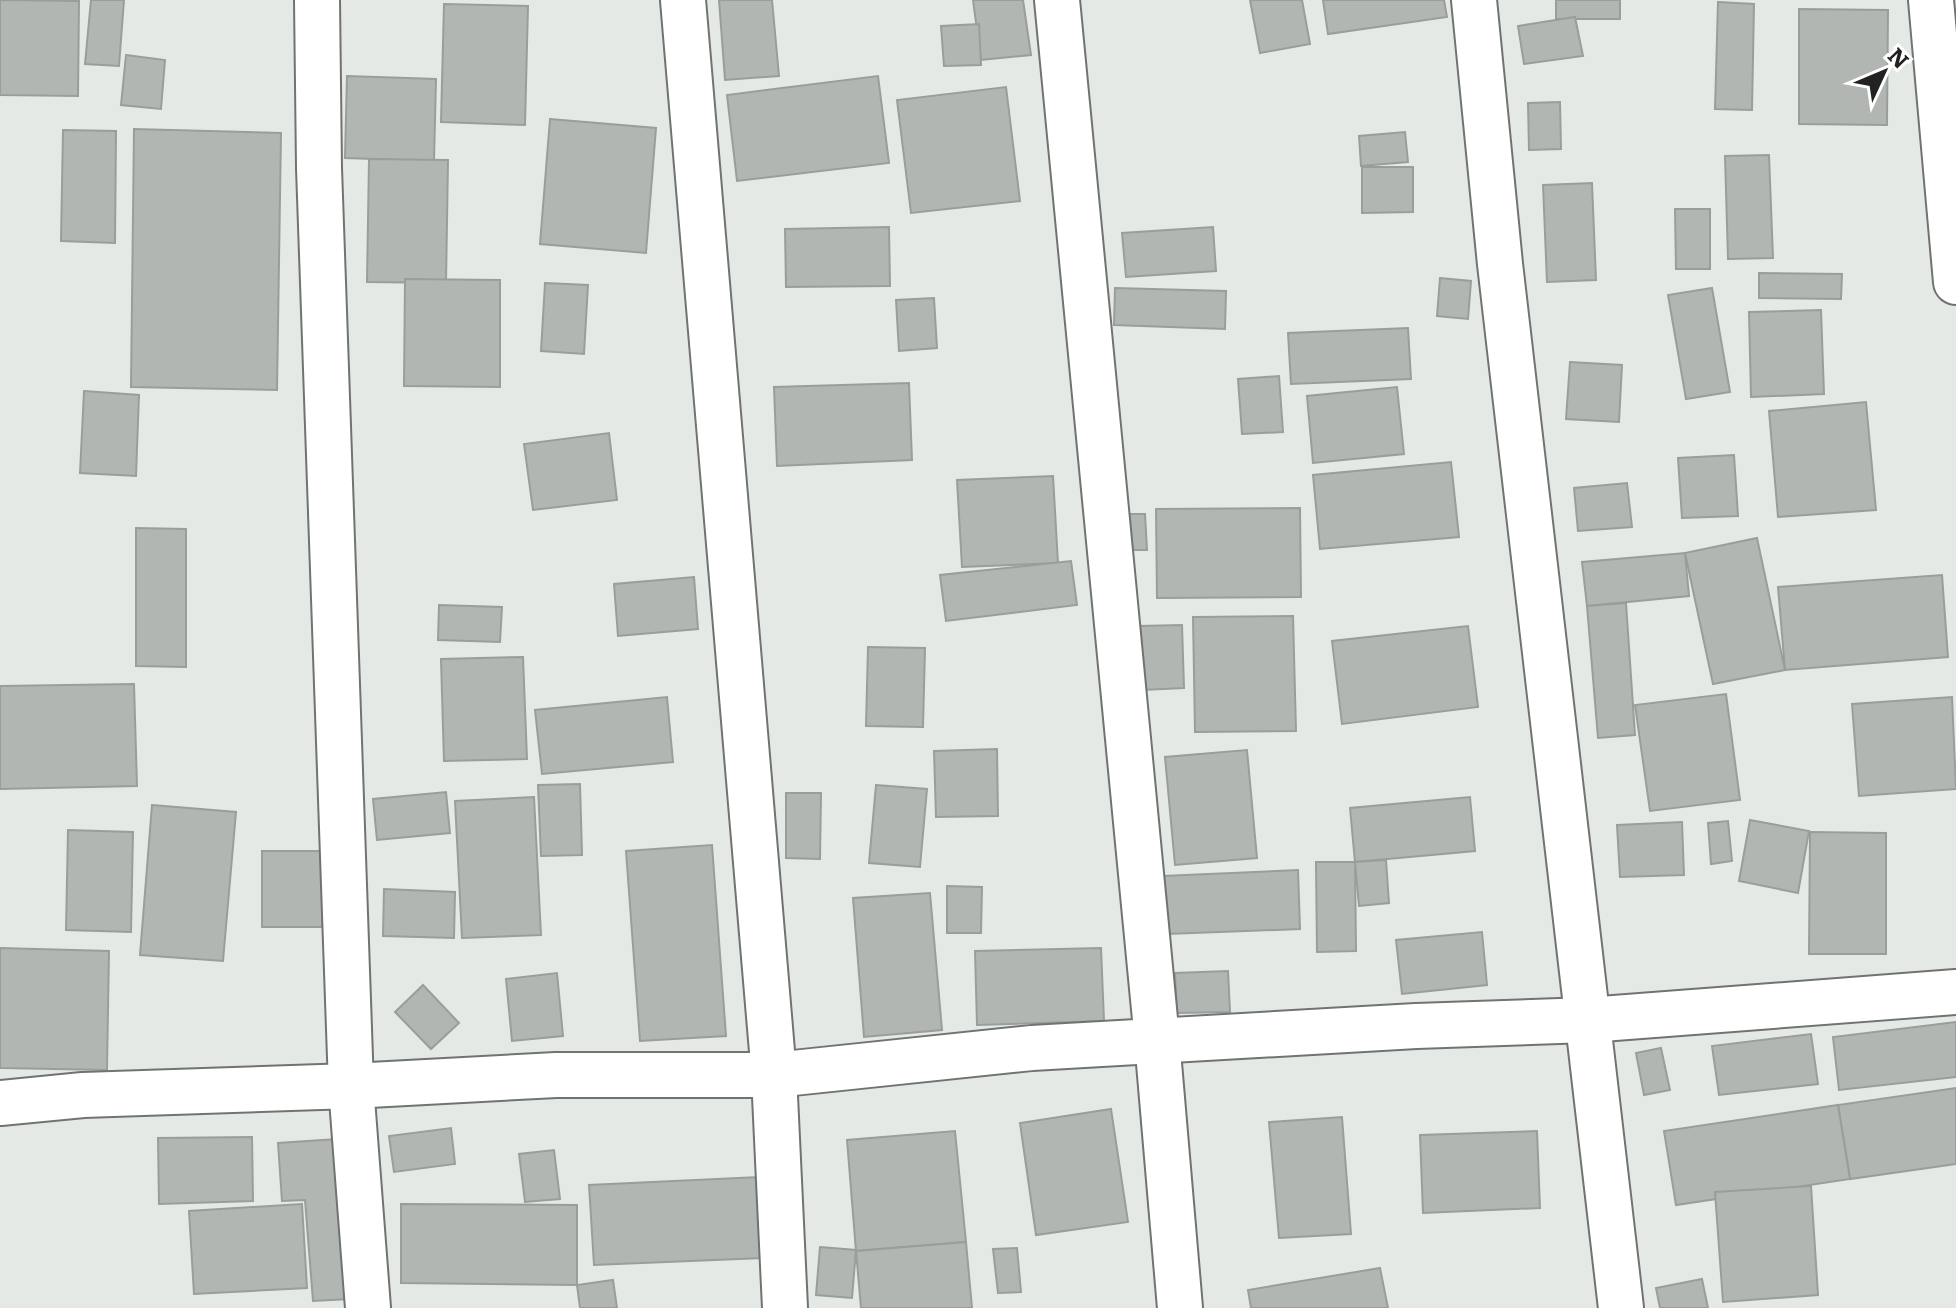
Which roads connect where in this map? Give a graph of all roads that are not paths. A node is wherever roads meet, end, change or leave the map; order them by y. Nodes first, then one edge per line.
1 (317, 0) edge
2 (683, 0) edge
3 (1057, 0) edge
4 (1474, 0) edge
5 (1931, 0) edge
6 (1956, 282) edge
7 (1956, 992) edge
8 (1588, 1020) junction
9 (1157, 1040) junction
10 (774, 1075) junction
11 (351, 1086) junction
12 (0, 1103) edge
13 (368, 1308) edge
14 (785, 1308) edge
15 (1180, 1308) edge
16 (1621, 1308) edge

1 - 11 street
2 - 10 street
3 - 9 street
4 - 8 street
5 - 6 street
7 - 8 street
8 - 9 street
8 - 16 street
9 - 10 street
9 - 15 street
10 - 11 street
10 - 14 street
11 - 12 street
11 - 13 street

